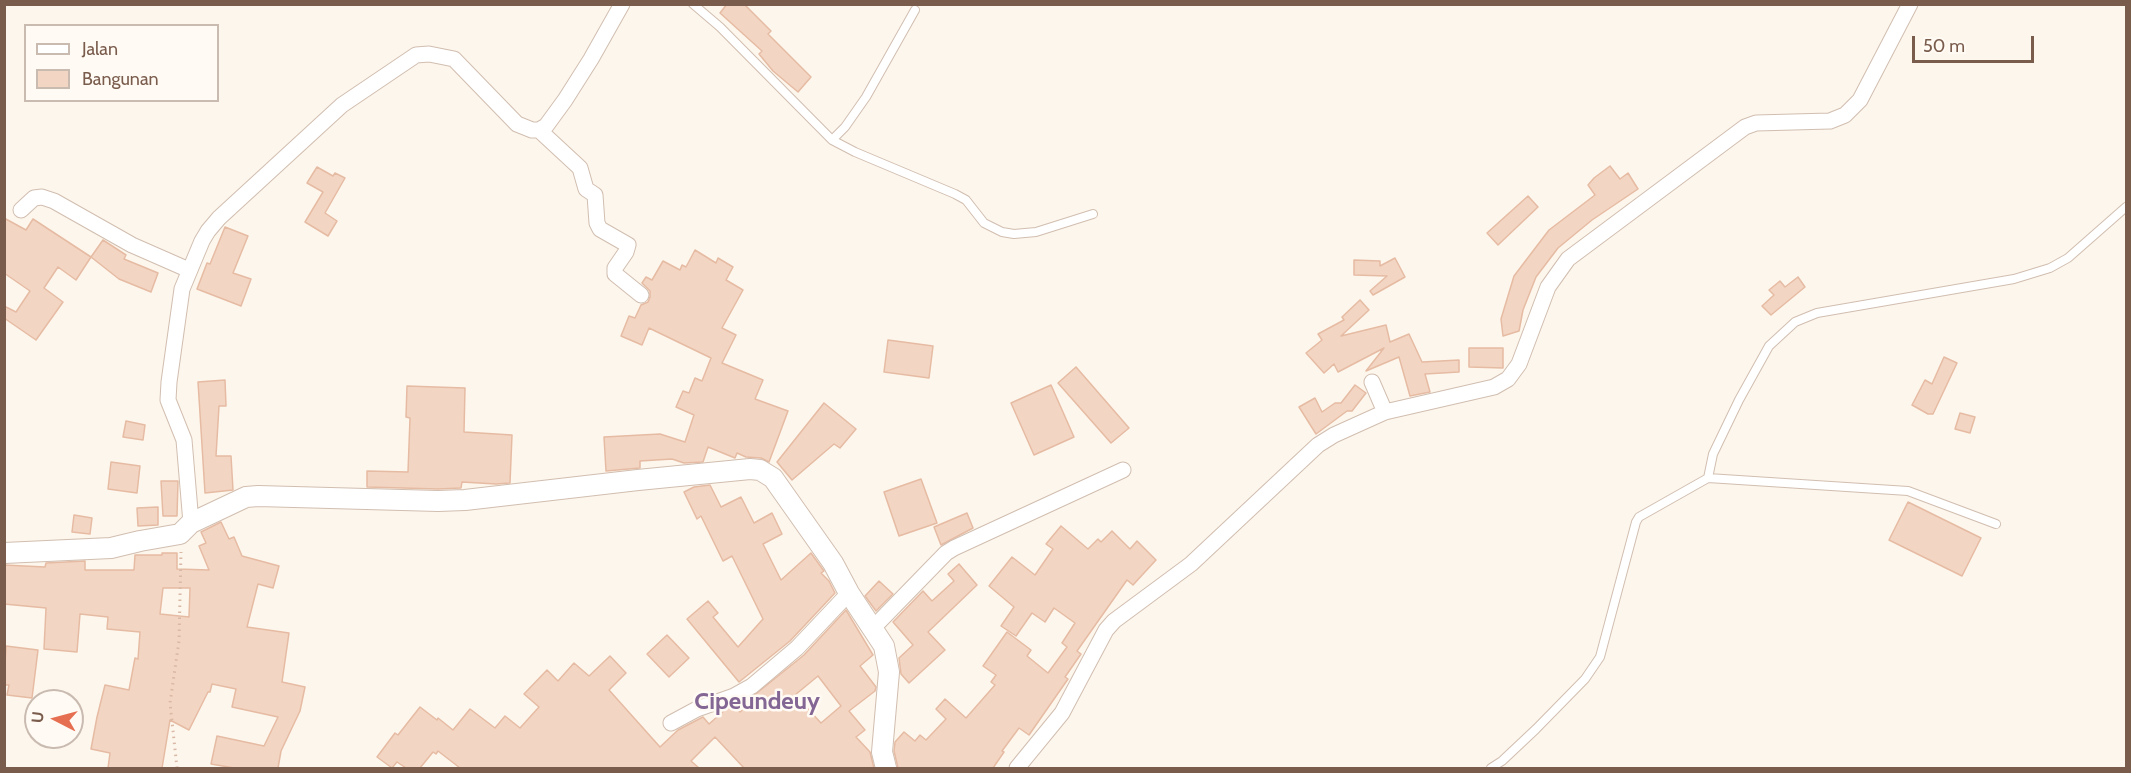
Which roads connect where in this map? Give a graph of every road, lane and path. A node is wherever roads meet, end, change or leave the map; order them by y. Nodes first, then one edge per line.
1 (622, 4) edge
2 (693, 4) edge
3 (1910, 4) edge
4 (915, 10) dead end
5 (538, 130) junction
6 (832, 140) junction
7 (2127, 207) edge
8 (21, 210) dead end
9 (1093, 214) dead end
10 (189, 270) junction
11 (641, 296) dead end
12 (1371, 382) dead end
13 (1385, 412) junction
14 (1123, 470) dead end
15 (1708, 478) junction
16 (1996, 524) dead end
17 (186, 529) junction
18 (4, 553) edge
19 (849, 593) junction
20 (872, 629) junction
21 (671, 723) dead end
22 (177, 768) edge
23 (886, 768) edge
24 (1017, 768) edge
25 (1491, 768) edge

1 - 5 street
2 - 6 lane
3 - 13 street
4 - 6 lane
5 - 10 street
5 - 11 street
6 - 9 lane
7 - 15 lane
8 - 10 street
10 - 17 street
12 - 13 street
13 - 24 street
14 - 20 street
15 - 16 lane
15 - 25 lane
17 - 18 street
17 - 19 street
17 - 22 path
19 - 20 street
19 - 21 street
20 - 23 street

